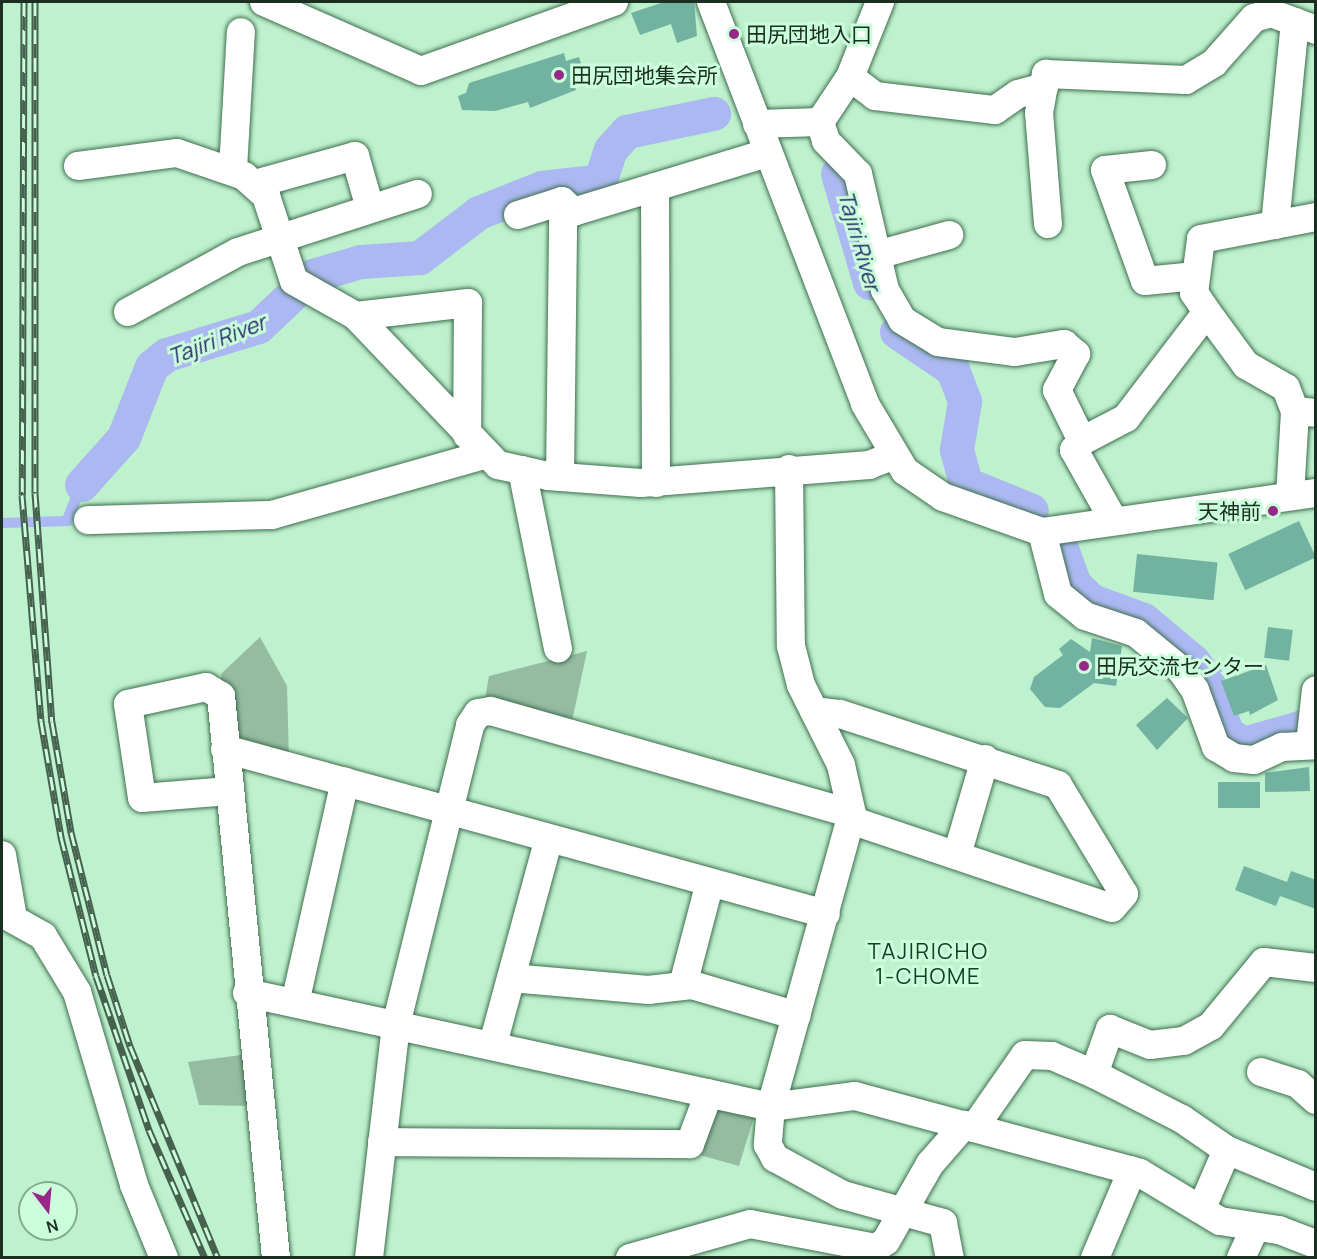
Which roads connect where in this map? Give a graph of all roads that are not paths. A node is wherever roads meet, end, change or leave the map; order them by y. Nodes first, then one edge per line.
1 (711, 2) edge
2 (880, 2) edge
3 (600, 4) edge
4 (285, 5) edge
5 (1305, 26) edge
6 (241, 32) dead end
7 (850, 77) junction
8 (1044, 87) junction
9 (820, 122) junction
10 (757, 124) junction
11 (767, 153) junction
12 (1152, 165) dead end
13 (78, 166) dead end
14 (244, 177) junction
15 (656, 187) junction
16 (418, 194) dead end
17 (370, 208) junction
18 (574, 212) junction
19 (518, 215) dead end
20 (1316, 217) edge
21 (1048, 224) dead end
22 (1275, 225) junction
23 (949, 235) dead end
24 (282, 236) junction
25 (877, 255) junction
26 (1196, 276) junction
27 (128, 312) dead end
28 (1208, 312) junction
29 (356, 316) junction
30 (1305, 412) edge
31 (1082, 441) junction
32 (475, 445) junction
33 (893, 456) junction
34 (789, 469) junction
35 (522, 470) junction
36 (560, 477) junction
37 (656, 483) junction
38 (1303, 494) edge
39 (87, 520) dead end
40 (1114, 521) junction
41 (1041, 532) junction
42 (558, 648) dead end
43 (1316, 690) edge
44 (814, 711) junction
45 (1312, 737) edge
46 (225, 749) junction
47 (985, 759) junction
48 (345, 782) junction
49 (229, 791) junction
50 (449, 810) junction
51 (851, 817) junction
52 (549, 838) junction
53 (2, 855) edge
54 (957, 855) junction
55 (710, 882) junction
56 (826, 914) junction
57 (7, 916) edge
58 (1316, 969) edge
59 (511, 978) junction
60 (683, 985) junction
61 (247, 993) junction
62 (295, 1003) junction
63 (797, 1016) junction
64 (396, 1025) junction
65 (493, 1044) junction
66 (1261, 1072) dead end
67 (1094, 1074) junction
68 (709, 1093) junction
69 (1316, 1100) edge
70 (771, 1107) junction
71 (969, 1127) junction
72 (382, 1142) junction
73 (1227, 1150) junction
74 (1132, 1171) junction
75 (1316, 1187) edge
76 (1201, 1210) junction
77 (904, 1212) junction
78 (1255, 1228) junction
79 (1316, 1244) edge
80 (164, 1257) edge
81 (276, 1257) edge
82 (369, 1257) edge
83 (630, 1257) edge
84 (950, 1257) edge
85 (1095, 1257) edge
86 (1241, 1257) edge

1 - 10 street
2 - 7 street
3 - 4 street
5 - 8 street
5 - 22 street
6 - 14 street
7 - 8 street
7 - 9 street
8 - 21 street
9 - 10 street
9 - 25 street
10 - 11 street
11 - 15 street
11 - 33 street
12 - 26 street
13 - 14 street
14 - 17 street
14 - 24 street
15 - 18 street
15 - 37 street
16 - 17 street
17 - 24 street
18 - 19 street
18 - 36 street
20 - 22 street
22 - 26 street
23 - 25 street
24 - 27 street
24 - 29 street
25 - 31 street
26 - 28 street
28 - 30 street
28 - 31 street
29 - 32 street
29 - 32 street
30 - 38 street
31 - 40 street
32 - 35 street
32 - 39 street
33 - 34 street
33 - 41 street
34 - 37 street
34 - 44 street
35 - 36 street
35 - 42 street
36 - 37 street
38 - 40 street
40 - 41 street
41 - 45 street
43 - 45 street
44 - 47 street
44 - 51 street
46 - 48 street
46 - 49 street
46 - 49 street
47 - 54 street
47 - 54 street
48 - 50 street
48 - 62 street
49 - 61 street
50 - 51 street
50 - 52 street
50 - 64 street
51 - 54 street
51 - 56 street
52 - 55 street
52 - 59 street
53 - 57 street
55 - 56 street
55 - 60 street
56 - 63 street
57 - 80 street
58 - 67 street
59 - 60 street
59 - 65 street
60 - 63 street
61 - 62 street
61 - 81 street
62 - 64 street
63 - 70 street
64 - 65 street
64 - 72 street
65 - 68 street
66 - 69 street
67 - 71 street
67 - 73 street
68 - 70 street
68 - 72 street
70 - 71 street
70 - 77 street
71 - 74 street
71 - 77 street
72 - 82 street
73 - 75 street
73 - 76 street
74 - 76 street
74 - 85 street
76 - 78 street
77 - 83 street
77 - 84 street
78 - 79 street
78 - 86 street

